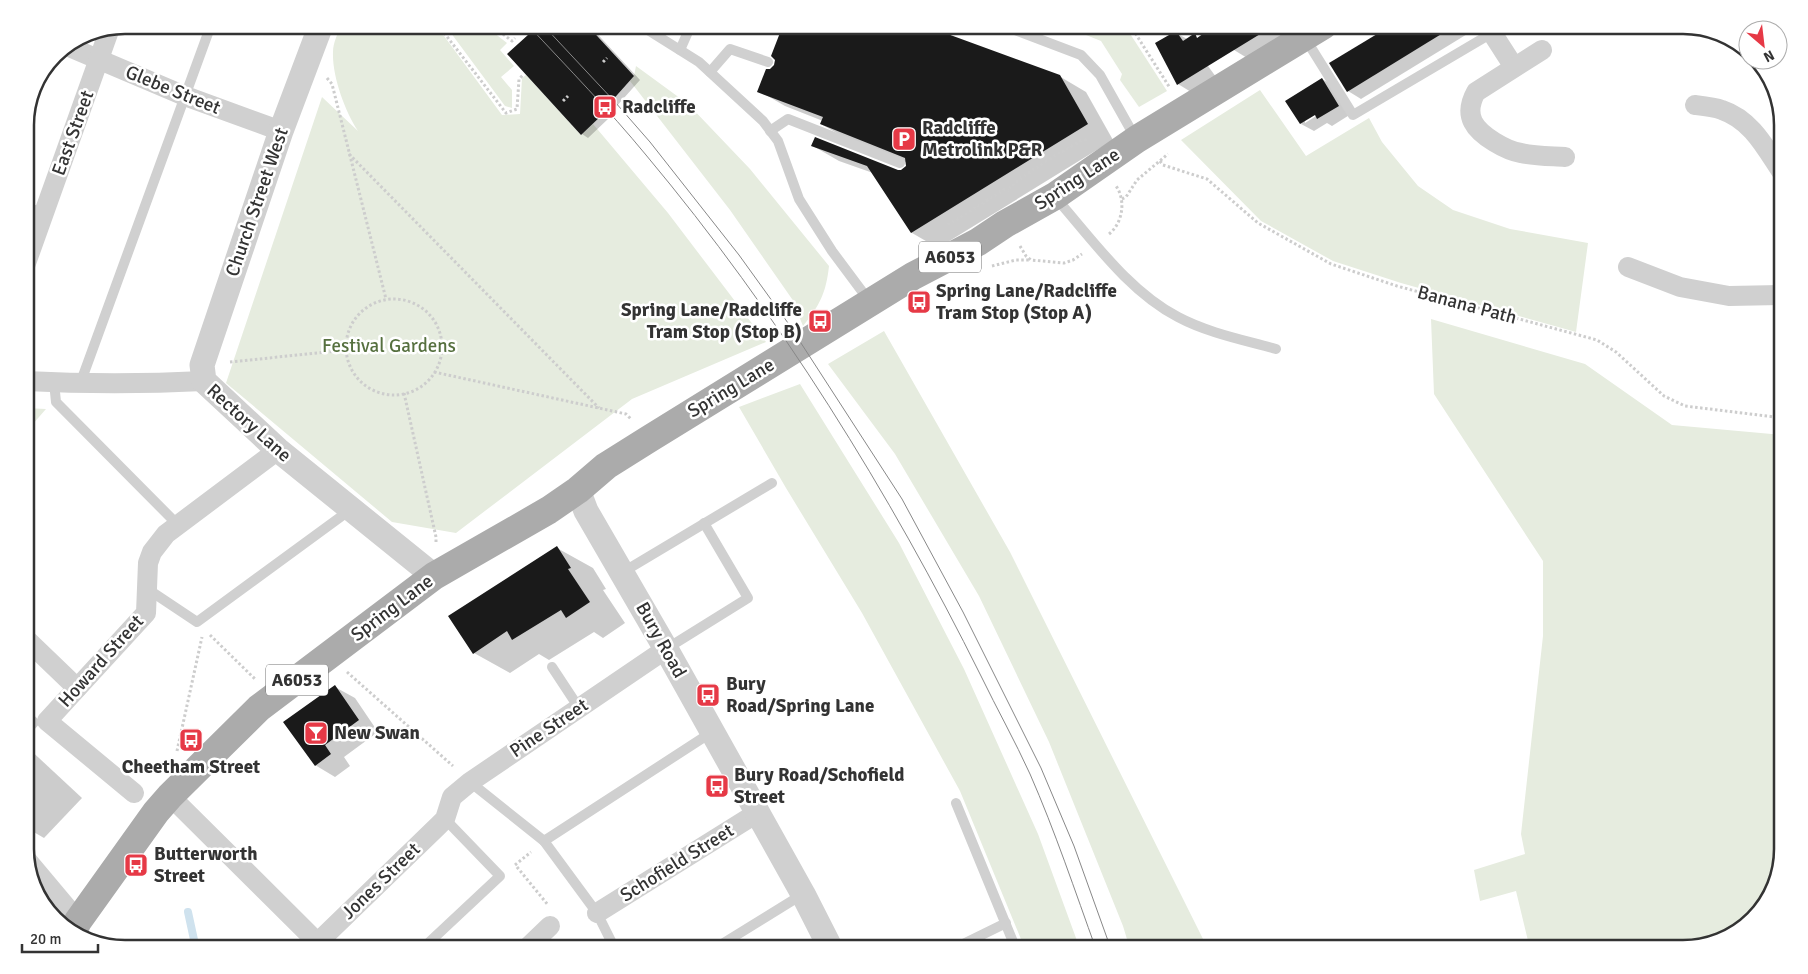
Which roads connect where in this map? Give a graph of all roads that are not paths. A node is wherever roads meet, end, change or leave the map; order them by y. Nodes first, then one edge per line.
1 (207, 34) edge
2 (318, 34) edge
3 (654, 34) edge
4 (687, 34) edge
5 (1026, 34) edge
6 (1309, 34) edge
7 (1315, 34) edge
8 (1482, 34) edge
9 (1493, 34) edge
10 (108, 35) edge
11 (74, 49) edge
12 (680, 50) junction
13 (1542, 50) dead end
14 (100, 59) junction
15 (768, 62) dead end
16 (1514, 67) junction
17 (710, 72) junction
18 (185, 96) junction
19 (1695, 105) dead end
20 (281, 131) junction
21 (770, 131) junction
22 (1137, 139) junction
23 (1564, 157) dead end
24 (1774, 160) edge
25 (900, 163) dead end
26 (1055, 196) junction
27 (34, 241) edge
28 (1628, 267) dead end
29 (1774, 295) edge
30 (870, 302) junction
31 (1276, 349) dead end
32 (203, 373) junction
33 (34, 381) edge
34 (54, 382) junction
35 (80, 384) junction
36 (278, 450) junction
37 (772, 483) dead end
38 (578, 490) junction
39 (351, 509) junction
40 (704, 524) junction
41 (178, 525) junction
42 (623, 572) junction
43 (434, 576) junction
44 (146, 588) junction
45 (34, 647) edge
46 (666, 649) junction
47 (552, 666) dead end
48 (77, 688) junction
49 (579, 708) junction
50 (712, 732) junction
51 (470, 782) junction
52 (134, 793) dead end
53 (170, 796) junction
54 (956, 803) dead end
55 (757, 813) junction
56 (445, 819) junction
57 (544, 841) junction
58 (38, 875) edge
59 (803, 894) junction
60 (597, 913) junction
61 (552, 918) road end
62 (1006, 923) junction
63 (75, 926) edge
64 (76, 927) edge
65 (311, 940) edge
66 (325, 940) edge
67 (432, 940) edge
68 (534, 940) edge
69 (610, 940) edge
70 (729, 940) edge
71 (826, 940) edge
72 (971, 940) edge
73 (1013, 940) edge

1 - 18 lane
2 - 20 street, Church Street West
3 - 12 lane
4 - 12 lane
5 - 22 lane
6 - 22 main road, Spring Lane / A6053
7 - 8 lane
9 - 16 street
10 - 14 street, East Street
11 - 14 street, Glebe Street
12 - 17 lane
13 - 16 street
14 - 18 street, Glebe Street
14 - 27 street, East Street
15 - 17 lane
16 - 23 street
17 - 21 lane
18 - 20 street, Glebe Street
18 - 35 lane
19 - 24 street
20 - 32 street, Church Street West
21 - 25 lane
21 - 30 lane
22 - 26 main road, Spring Lane / A6053
26 - 30 main road, Spring Lane / A6053
26 - 31 lane
28 - 29 street
30 - 38 main road, Spring Lane / A6053
32 - 35 street, Rectory Lane
32 - 36 street, Rectory Lane
33 - 34 street, Rectory Lane
34 - 35 street, Rectory Lane
34 - 41 lane
36 - 39 street, Rectory Lane
36 - 41 street, Howard Street
37 - 40 lane
38 - 42 street, Bury Road
38 - 43 main road, Spring Lane / A6053
39 - 43 street, Rectory Lane
39 - 44 lane
40 - 42 lane
40 - 46 lane
41 - 44 street, Howard Street
42 - 46 street, Bury Road
43 - 53 main road, Spring Lane / A6053
44 - 48 street, Howard Street
45 - 48 street
46 - 49 street, Pine Street
46 - 50 street, Bury Road
47 - 49 lane
48 - 52 street, Howard Street
49 - 51 street, Pine Street
50 - 55 street, Bury Road
50 - 57 lane
51 - 56 street, Pine Street
51 - 57 lane
53 - 64 main road, A6053
53 - 65 street
54 - 62 lane
55 - 59 street, Bury Road
55 - 60 street, Schofield Street
56 - 66 street, Jones Street
56 - 67 lane
57 - 60 lane
58 - 63 street
59 - 70 lane
59 - 71 street, Bury Road
60 - 69 lane
61 - 68 street
62 - 72 lane
62 - 73 lane

